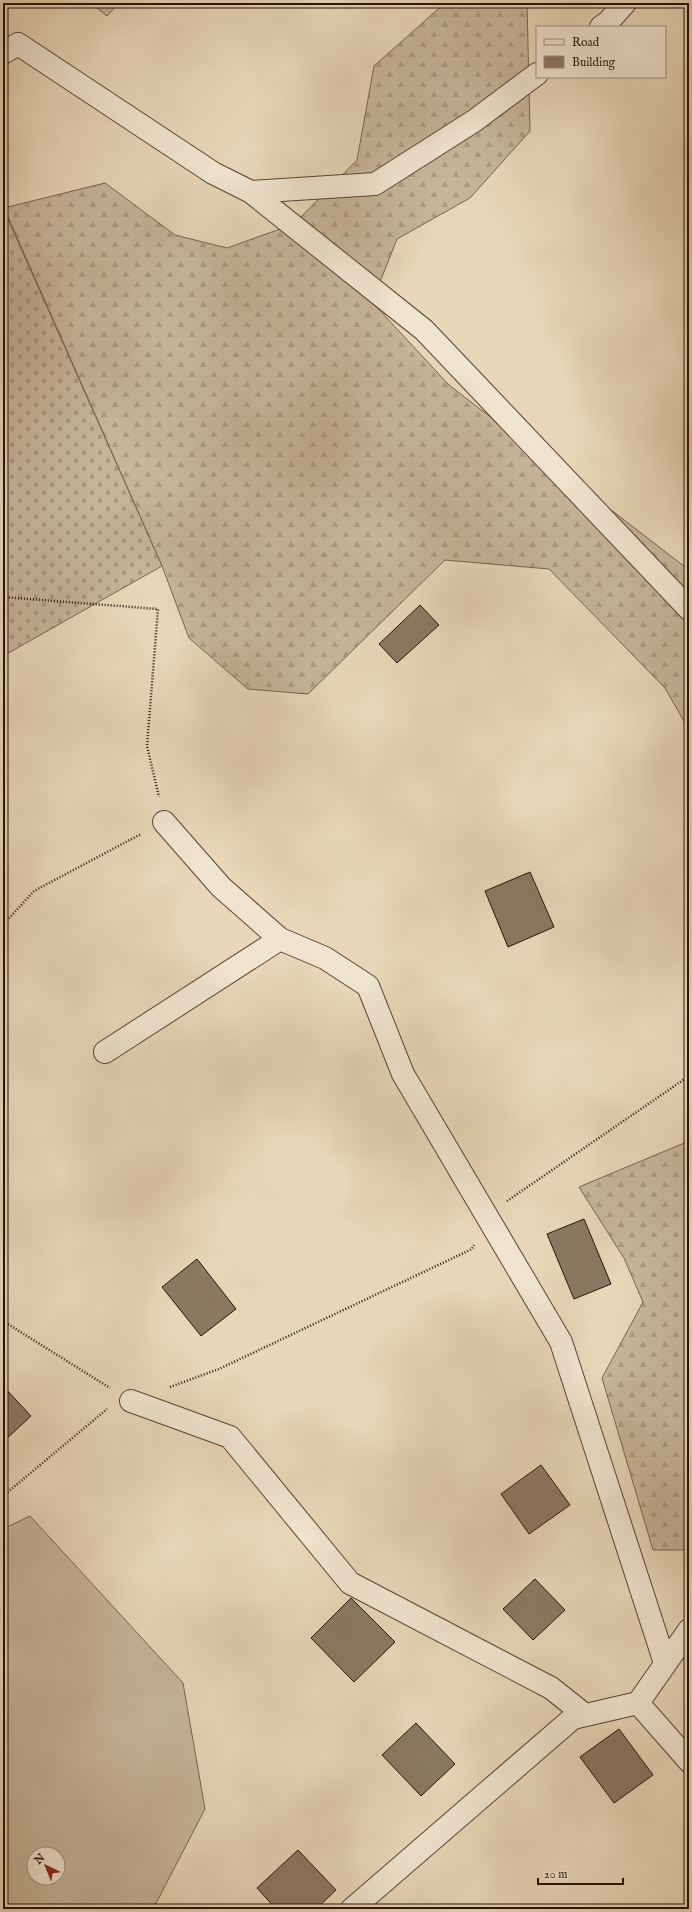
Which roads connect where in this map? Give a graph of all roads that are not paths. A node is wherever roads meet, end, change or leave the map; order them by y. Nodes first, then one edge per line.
1 (625, 3) edge
2 (602, 26) edge
3 (3, 54) edge
4 (536, 75) edge
5 (252, 192) junction
6 (689, 609) edge
7 (164, 822) road end
8 (280, 939) junction
9 (105, 1052) dead end
10 (131, 1401) road end
11 (689, 1630) edge
12 (665, 1663) junction
13 (638, 1703) junction
14 (586, 1715) junction
15 (689, 1761) edge
16 (352, 1909) edge

1 - 2 street
3 - 5 street
4 - 5 street
5 - 6 street
7 - 8 street
8 - 9 street
8 - 12 street
10 - 14 street
11 - 12 street
12 - 13 street
13 - 14 street
13 - 15 street
14 - 16 street

